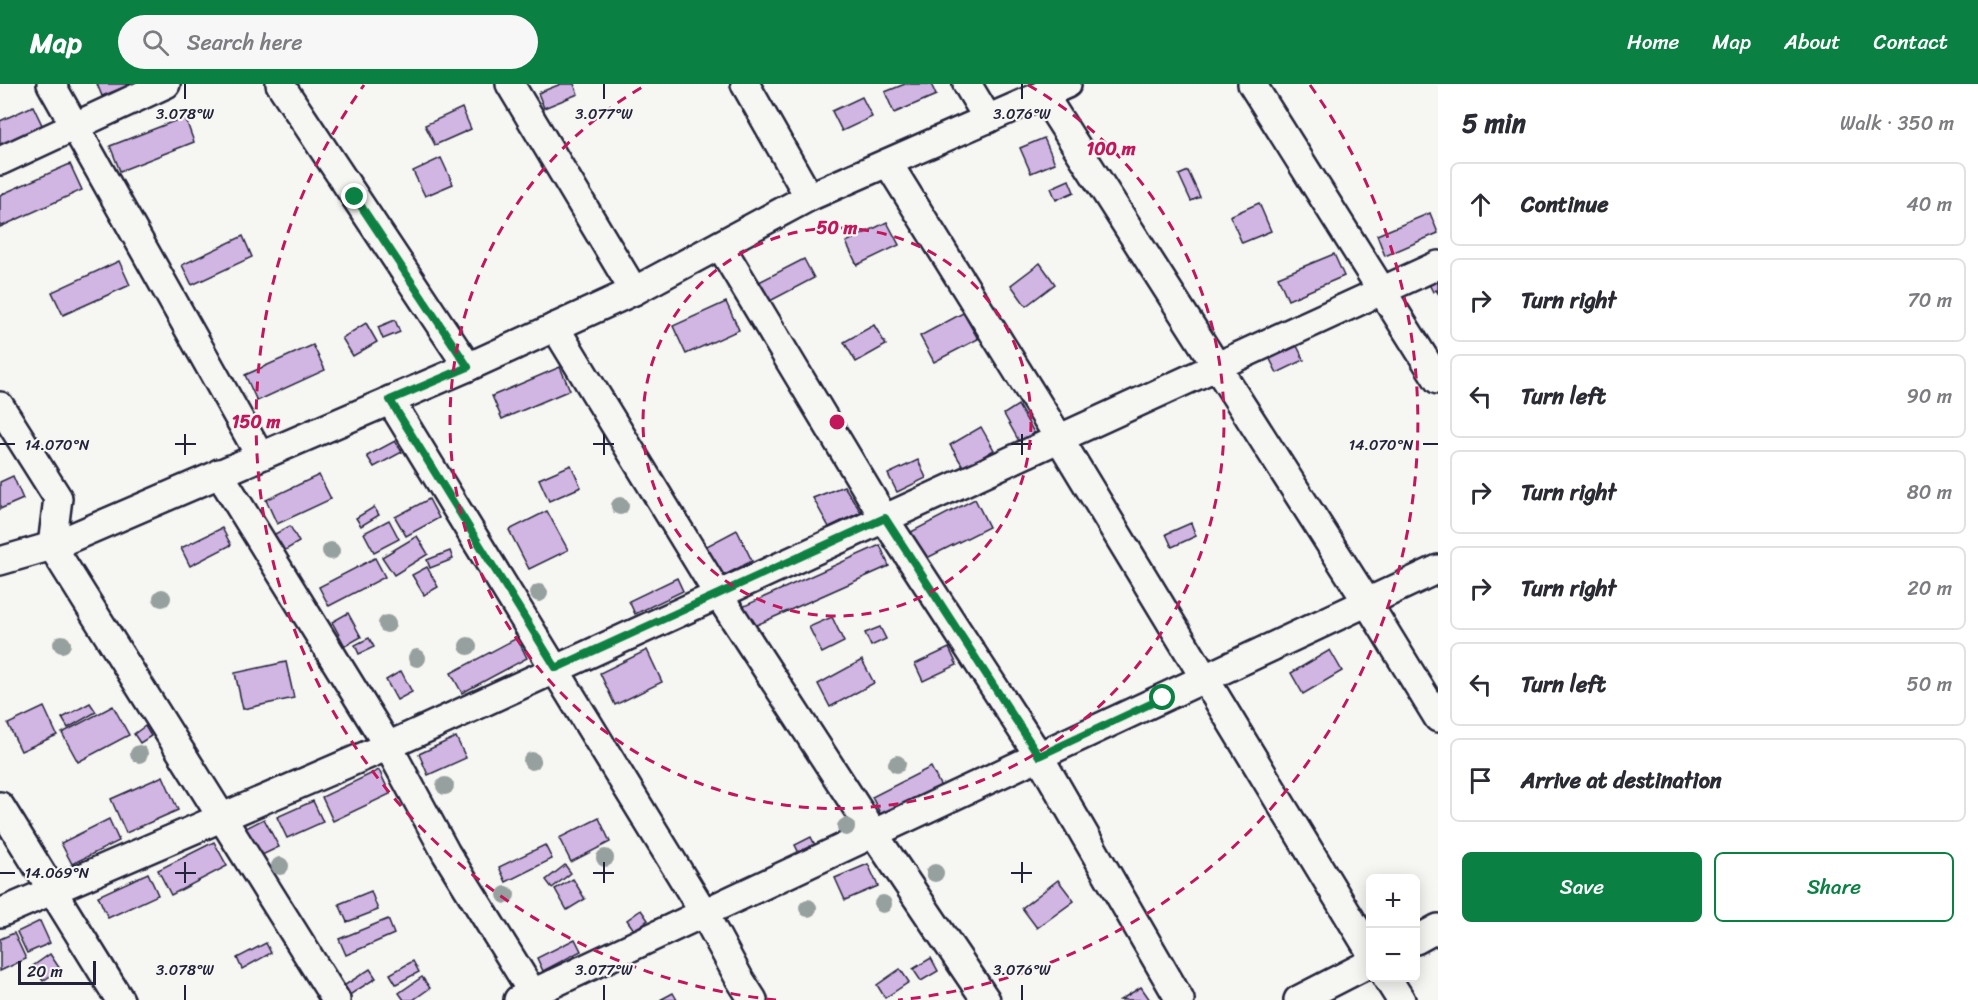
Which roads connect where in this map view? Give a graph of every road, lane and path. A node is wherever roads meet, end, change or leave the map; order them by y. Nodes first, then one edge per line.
1 (51, 84) edge
2 (166, 84) edge
3 (280, 84) edge
4 (510, 84) edge
5 (745, 84) edge
6 (967, 84) edge
7 (1252, 84) edge
8 (1055, 89) edge
9 (988, 119) junction
10 (75, 126) junction
11 (0, 161) edge
12 (888, 163) junction
13 (809, 197) junction
14 (720, 245) junction
15 (1438, 265) edge
16 (1382, 290) junction
17 (634, 291) junction
18 (555, 327) junction
19 (1216, 366) junction
20 (468, 367) junction
21 (1438, 380) edge
22 (390, 400) junction
23 (0, 406) edge
24 (1059, 438) junction
25 (260, 456) junction
26 (219, 473) junction
27 (885, 518) junction
28 (52, 546) junction
29 (0, 561) edge
30 (1438, 569) edge
31 (718, 594) junction
32 (1367, 602) junction
33 (556, 668) junction
34 (1204, 679) junction
35 (1438, 718) edge
36 (388, 746) junction
37 (1039, 756) junction
38 (0, 806) edge
39 (220, 817) junction
40 (874, 834) junction
41 (54, 890) junction
42 (0, 913) edge
43 (704, 913) junction
44 (1438, 928) edge
45 (1420, 938) edge
46 (1366, 943) edge
47 (1366, 966) edge
48 (1390, 982) edge
49 (529, 998) edge
50 (120, 1000) edge
51 (336, 1000) edge
52 (753, 1000) edge
53 (986, 1000) edge
54 (1180, 1000) edge
55 (1298, 1000) edge
56 (1401, 1000) edge

1 - 10 street
2 - 10 street
3 - 20 street
4 - 17 street
5 - 13 street
6 - 9 street
7 - 16 street
8 - 9 street
8 - 19 street
9 - 12 street
10 - 11 street
10 - 25 street
12 - 13 street
12 - 24 street
13 - 14 street
14 - 17 street
14 - 27 street
15 - 16 street
16 - 19 street
16 - 21 street
17 - 18 street
18 - 20 street
18 - 31 street
19 - 24 street
19 - 32 street
20 - 22 street
22 - 25 street
22 - 33 street
23 - 28 street
24 - 27 street
24 - 34 street
25 - 26 street
26 - 28 street
26 - 36 street
27 - 31 street
27 - 37 street
28 - 29 street
28 - 39 street
30 - 32 street
31 - 33 street
31 - 40 street
32 - 34 street
32 - 35 street
33 - 36 street
33 - 43 street
34 - 37 street
34 - 46 street
36 - 39 street
36 - 49 street
37 - 40 street
37 - 54 street
38 - 41 street
39 - 41 street
39 - 51 street
40 - 43 street
40 - 53 street
41 - 42 street
41 - 50 street
43 - 49 street
43 - 52 street
44 - 45 street
47 - 55 street
48 - 56 street

